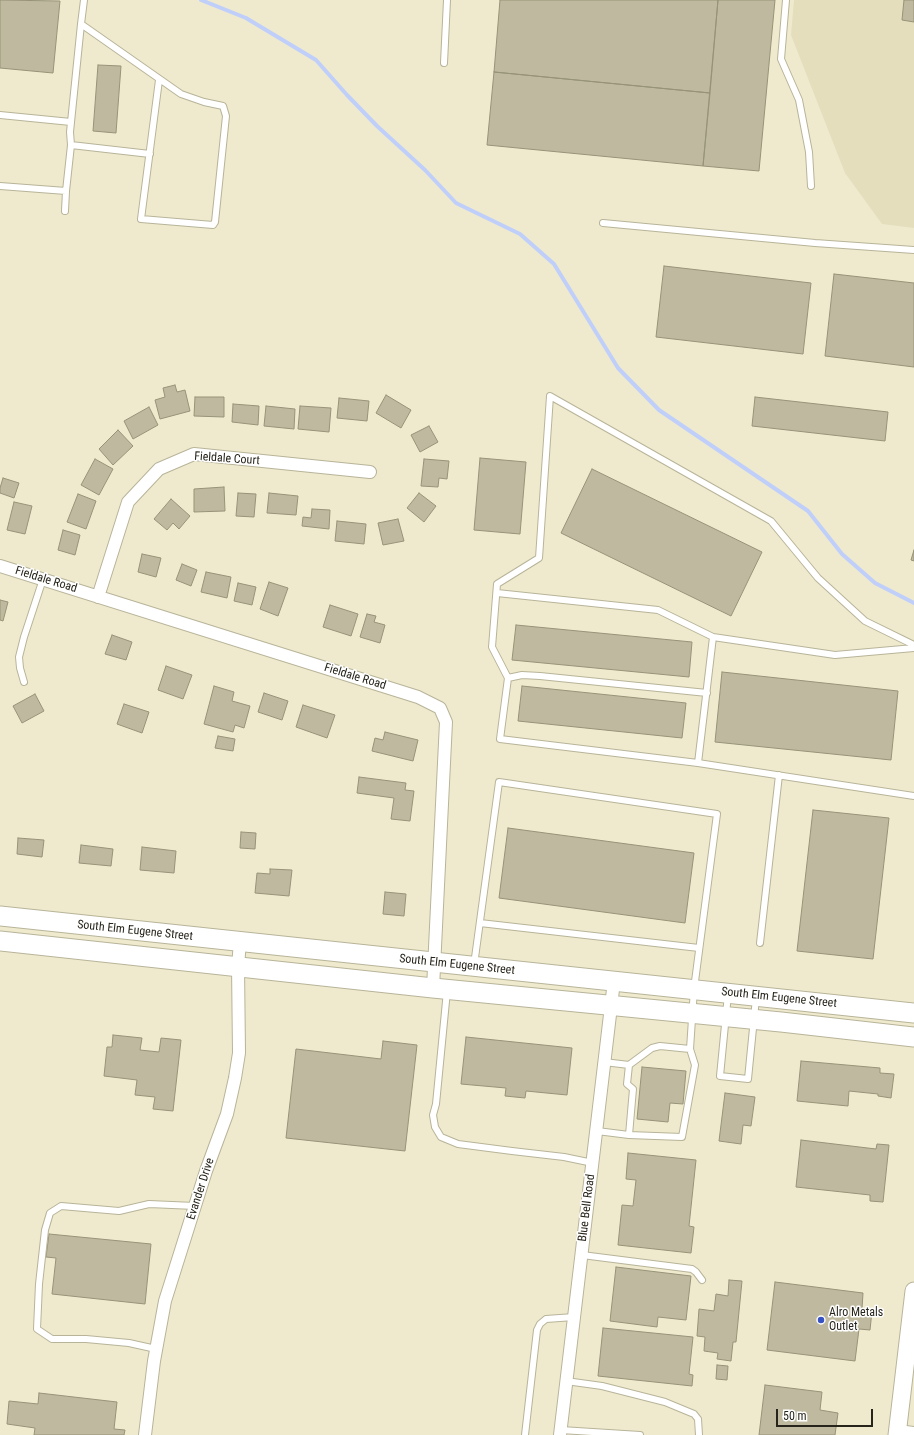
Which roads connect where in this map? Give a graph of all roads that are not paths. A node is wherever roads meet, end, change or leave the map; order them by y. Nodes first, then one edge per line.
1 (84, 0) edge
2 (447, 0) edge
3 (786, 0) edge
4 (81, 24) junction
5 (444, 62) dead end
6 (159, 80) junction
7 (0, 115) edge
8 (71, 122) junction
9 (71, 145) junction
10 (150, 154) junction
11 (0, 186) edge
12 (811, 186) dead end
13 (66, 191) junction
14 (65, 211) dead end
15 (602, 223) dead end
16 (914, 250) edge
17 (370, 472) dead end
18 (0, 566) edge
19 (42, 579) junction
20 (497, 593) junction
21 (98, 597) junction
22 (713, 637) junction
23 (914, 646) edge
24 (508, 678) junction
25 (24, 682) dead end
26 (707, 693) junction
27 (698, 763) junction
28 (779, 775) junction
29 (914, 796) edge
30 (0, 916) edge
31 (480, 923) junction
32 (0, 941) edge
33 (240, 942) junction
34 (760, 943) dead end
35 (699, 948) junction
36 (434, 962) junction
37 (238, 966) junction
38 (474, 966) junction
39 (614, 981) junction
40 (440, 988) junction
41 (694, 989) junction
42 (728, 993) junction
43 (756, 996) junction
44 (611, 1005) junction
45 (692, 1013) junction
46 (914, 1013) edge
47 (726, 1016) junction
48 (754, 1019) junction
49 (914, 1037) edge
50 (690, 1049) junction
51 (604, 1062) junction
52 (630, 1065) junction
53 (597, 1131) junction
54 (629, 1134) junction
55 (592, 1163) junction
56 (195, 1206) junction
57 (582, 1255) junction
58 (702, 1280) dead end
59 (914, 1291) edge
60 (574, 1317) junction
61 (156, 1349) junction
62 (566, 1381) junction
63 (560, 1432) edge
64 (903, 1433) edge
65 (145, 1435) edge
66 (525, 1435) edge
67 (640, 1435) edge
68 (699, 1435) edge

1 - 4 lane
2 - 5 lane
3 - 12 lane
4 - 6 lane
4 - 8 lane
6 - 10 lane
6 - 10 lane
7 - 8 lane
8 - 9 lane
9 - 10 lane
9 - 13 lane
11 - 13 lane
13 - 14 lane
15 - 16 lane
17 - 21 street, Fieldale Court
18 - 19 street, Fieldale Road
19 - 21 street, Fieldale Road
19 - 25 lane
20 - 22 lane
20 - 23 lane
20 - 24 lane
21 - 36 street, Fieldale Road
22 - 23 lane
22 - 26 lane
24 - 26 lane
24 - 27 lane
26 - 27 lane
27 - 28 lane
28 - 29 lane
28 - 34 lane
30 - 33 main road, South Elm Eugene Street
31 - 35 lane
31 - 35 lane
31 - 38 lane
32 - 37 main road, South Elm Eugene Street
33 - 36 main road, South Elm Eugene Street
33 - 37 street, Evander Drive
35 - 41 lane
36 - 38 main road, South Elm Eugene Street
36 - 40 street, Fieldale Road
37 - 40 main road, South Elm Eugene Street
37 - 56 street, Evander Drive
38 - 39 main road, South Elm Eugene Street
39 - 41 main road, South Elm Eugene Street
39 - 44 street, Blue Bell Road
40 - 44 main road, South Elm Eugene Street
40 - 55 lane
41 - 42 main road, South Elm Eugene Street
41 - 45 lane
42 - 43 main road, South Elm Eugene Street
42 - 47 lane
43 - 46 main road, South Elm Eugene Street
43 - 48 lane
44 - 45 main road, South Elm Eugene Street
44 - 51 street, Blue Bell Road
45 - 47 main road, South Elm Eugene Street
45 - 50 lane
47 - 48 main road, South Elm Eugene Street
47 - 48 lane
48 - 49 main road, South Elm Eugene Street
50 - 52 lane
50 - 54 lane
51 - 52 lane
51 - 53 street, Blue Bell Road
52 - 54 lane
53 - 54 lane
53 - 55 street, Blue Bell Road
55 - 57 street, Blue Bell Road
56 - 61 street, Evander Drive
56 - 61 lane
57 - 58 lane
57 - 60 street, Blue Bell Road
59 - 64 main road
60 - 62 street, Blue Bell Road
60 - 66 lane
61 - 65 street, Evander Drive
62 - 63 street, Blue Bell Road
62 - 68 lane
63 - 67 lane

